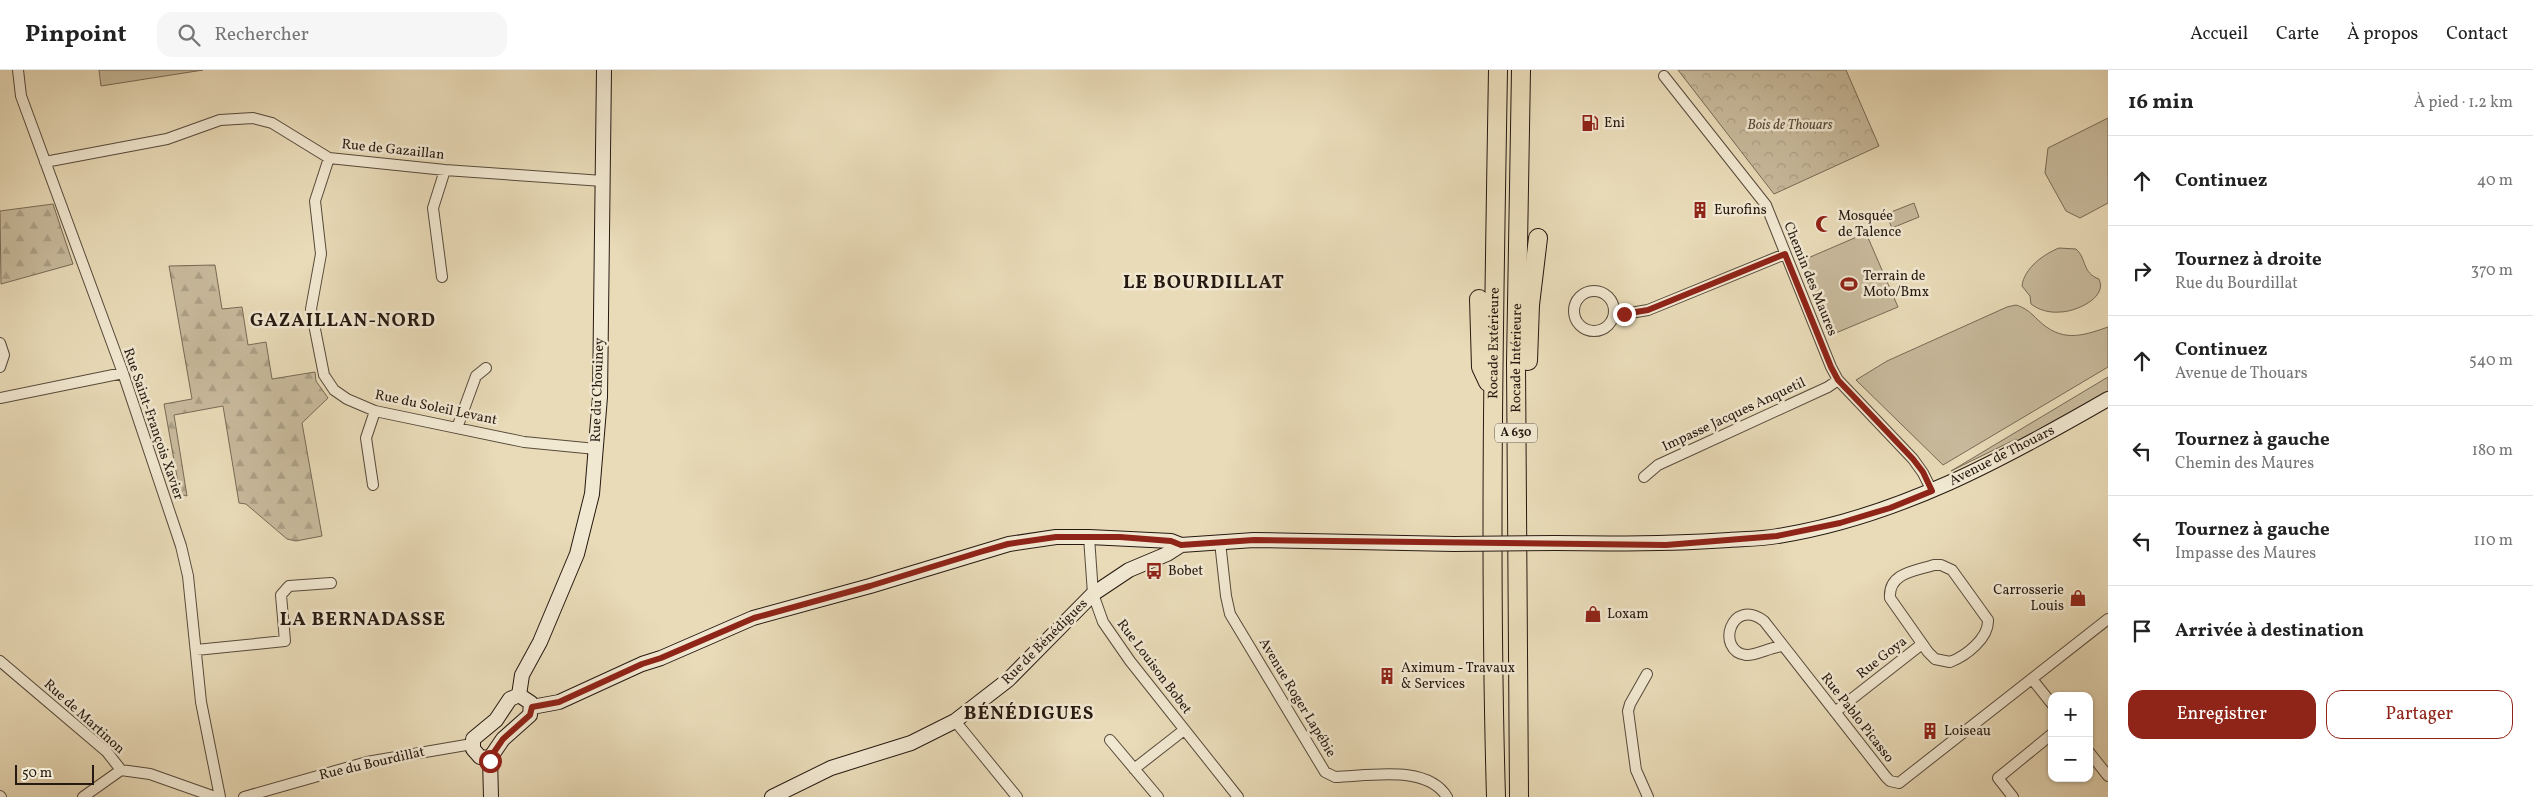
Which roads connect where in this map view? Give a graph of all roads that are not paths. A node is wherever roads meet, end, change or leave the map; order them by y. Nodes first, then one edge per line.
1 (18, 70) edge
2 (604, 70) edge
3 (1498, 70) edge
4 (1521, 70) edge
5 (1664, 76) dead end
6 (329, 158) junction
7 (46, 162) junction
8 (446, 170) junction
9 (603, 181) junction
10 (1538, 238) dead end
11 (1785, 254) junction
12 (442, 277) dead end
13 (1479, 299) dead end
14 (1614, 313) dead end
15 (0, 343) edge
16 (0, 367) edge
17 (486, 368) dead end
18 (123, 374) junction
19 (1838, 380) junction
20 (1493, 395) junction
21 (0, 398) edge
22 (2108, 399) edge
23 (375, 411) junction
24 (457, 428) junction
25 (1516, 446) junction
26 (596, 449) junction
27 (1644, 477) dead end
28 (373, 485) dead end
29 (1932, 491) junction
30 (1088, 537) junction
31 (1220, 542) junction
32 (1181, 545) junction
33 (331, 583) dead end
34 (1093, 594) junction
35 (2108, 619) edge
36 (1922, 644) junction
37 (1783, 646) junction
38 (196, 650) junction
39 (0, 661) edge
40 (1647, 674) dead end
41 (2032, 678) junction
42 (519, 695) junction
43 (2048, 699) edge
44 (532, 707) junction
45 (1835, 712) junction
46 (955, 721) junction
47 (1184, 730) junction
48 (2048, 737) edge
49 (1110, 740) dead end
50 (472, 744) junction
51 (2093, 757) edge
52 (490, 758) junction
53 (1134, 769) junction
54 (121, 770) junction
55 (2108, 776) edge
56 (1519, 793) edge
57 (259, 795) edge
58 (775, 796) edge
59 (83, 797) edge
60 (215, 797) edge
61 (220, 797) edge
62 (244, 797) edge
63 (491, 797) edge
64 (1017, 797) edge
65 (1158, 797) edge
66 (1238, 797) edge
67 (1447, 797) edge
68 (1496, 797) edge
69 (1648, 797) edge
70 (2013, 797) edge

1 - 7 street, Rue Saint-François Xavier
2 - 9 street, Rue du Chouiney
3 - 20 highway, Rocade Extérieure / A 630
4 - 25 highway, Rocade Intérieure / A 630
5 - 11 street, Chemin des Maures
6 - 7 street, Rue de Gazaillan
6 - 8 street, Rue de Gazaillan
6 - 23 street, Rue du Soleil Levant
7 - 18 street, Rue Saint-François Xavier
8 - 9 street, Rue de Gazaillan
8 - 12 street
9 - 26 street, Rue du Chouiney
10 - 25 highway
11 - 14 street
11 - 19 street, Chemin des Maures
13 - 20 highway
15 - 16 street
17 - 24 street
18 - 21 street
18 - 38 street, Rue Saint-François Xavier
19 - 27 street, Impasse Jacques Anquetil
19 - 29 street, Chemin des Maures
20 - 68 highway, Rocade Extérieure / A 630
22 - 29 street, Avenue de Thouars
23 - 24 street, Rue du Soleil Levant
23 - 28 street
24 - 26 street, Rue du Soleil Levant
25 - 56 highway, Rocade Intérieure / A 630
26 - 42 street, Rue du Chouiney
29 - 31 street, Avenue de Thouars, bridge
30 - 32 street, Avenue de Thouars
30 - 34 street, Rue Louison Bobet
30 - 44 street
31 - 32 street, Avenue de Thouars
31 - 67 street, Avenue Roger Lapébie
32 - 34 street, Rue de Bénédigues
33 - 38 street
34 - 46 street, Rue de Bénédigues
34 - 47 street, Rue Louison Bobet
35 - 41 street, Rue Pablo Picasso
36 - 36 street, Rue Goya
36 - 45 street, Rue Goya
37 - 37 street, Rue Pablo Picasso
37 - 45 street, Rue Pablo Picasso
38 - 61 street, Rue Saint-François Xavier
39 - 54 street, Rue de Martinon
40 - 69 street
41 - 43 street
41 - 45 street, Rue Pablo Picasso
42 - 44 street
42 - 50 street
44 - 52 street
46 - 58 street, Rue de Bénédigues
46 - 64 street
47 - 53 street
47 - 66 street, Rue Louison Bobet
48 - 70 street
49 - 53 street
50 - 52 street
50 - 57 street, Rue du Bourdillat
51 - 55 street
52 - 63 street
53 - 65 street
54 - 59 street
54 - 60 street, Rue de Martinon
57 - 62 street, Rue du Bourdillat

